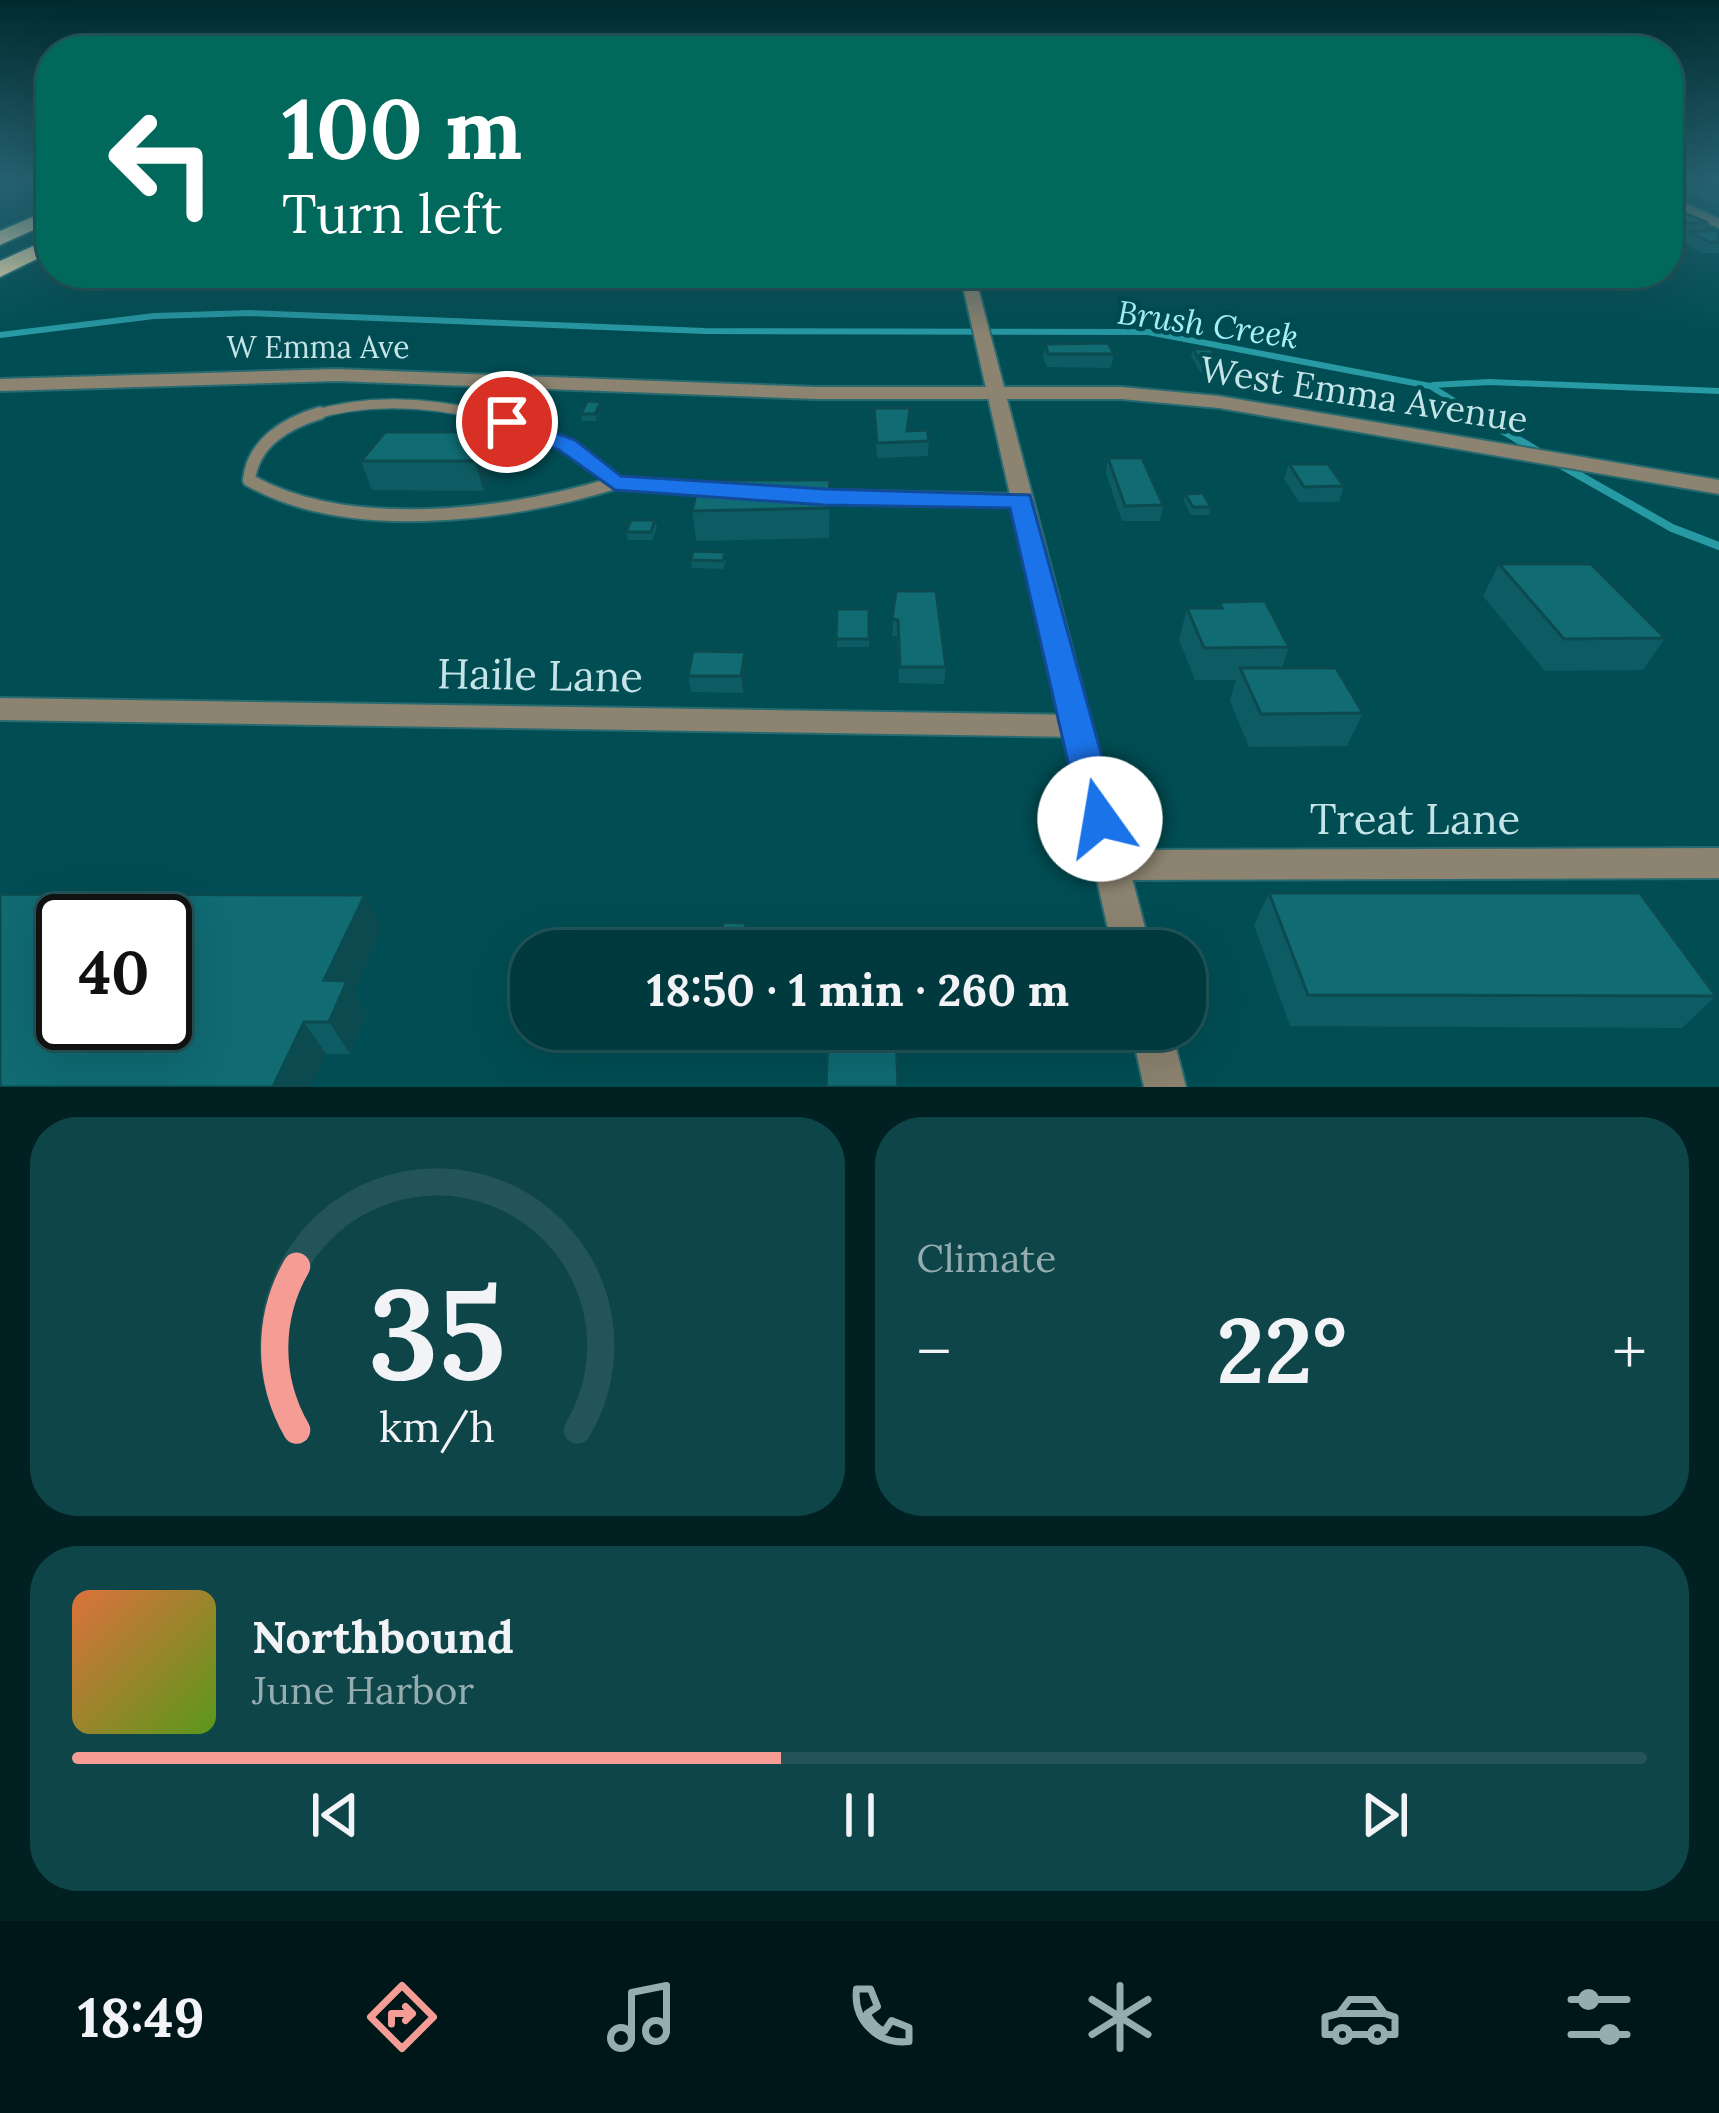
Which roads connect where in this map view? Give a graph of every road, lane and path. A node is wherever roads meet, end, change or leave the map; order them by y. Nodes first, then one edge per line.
1 (36, 252) edge
2 (0, 271) edge
3 (971, 288) edge
4 (0, 385) edge
5 (995, 393) junction
6 (615, 483) junction
7 (1719, 487) edge
8 (755, 492) edge
9 (802, 495) edge
10 (1024, 513) junction
11 (0, 709) edge
12 (1078, 726) junction
13 (1719, 863) edge
14 (1111, 865) junction
15 (1127, 930) edge
16 (1156, 1050) edge
17 (1165, 1087) edge

1 - 2 highway
3 - 5 street
4 - 5 street, W Emma Ave
5 - 7 street, West Emma Avenue
5 - 10 street
6 - 6 lane
6 - 8 lane
9 - 10 lane
10 - 12 street
11 - 12 street, Haile Lane
12 - 14 street
13 - 14 street, Treat Lane
14 - 15 street
16 - 17 street

